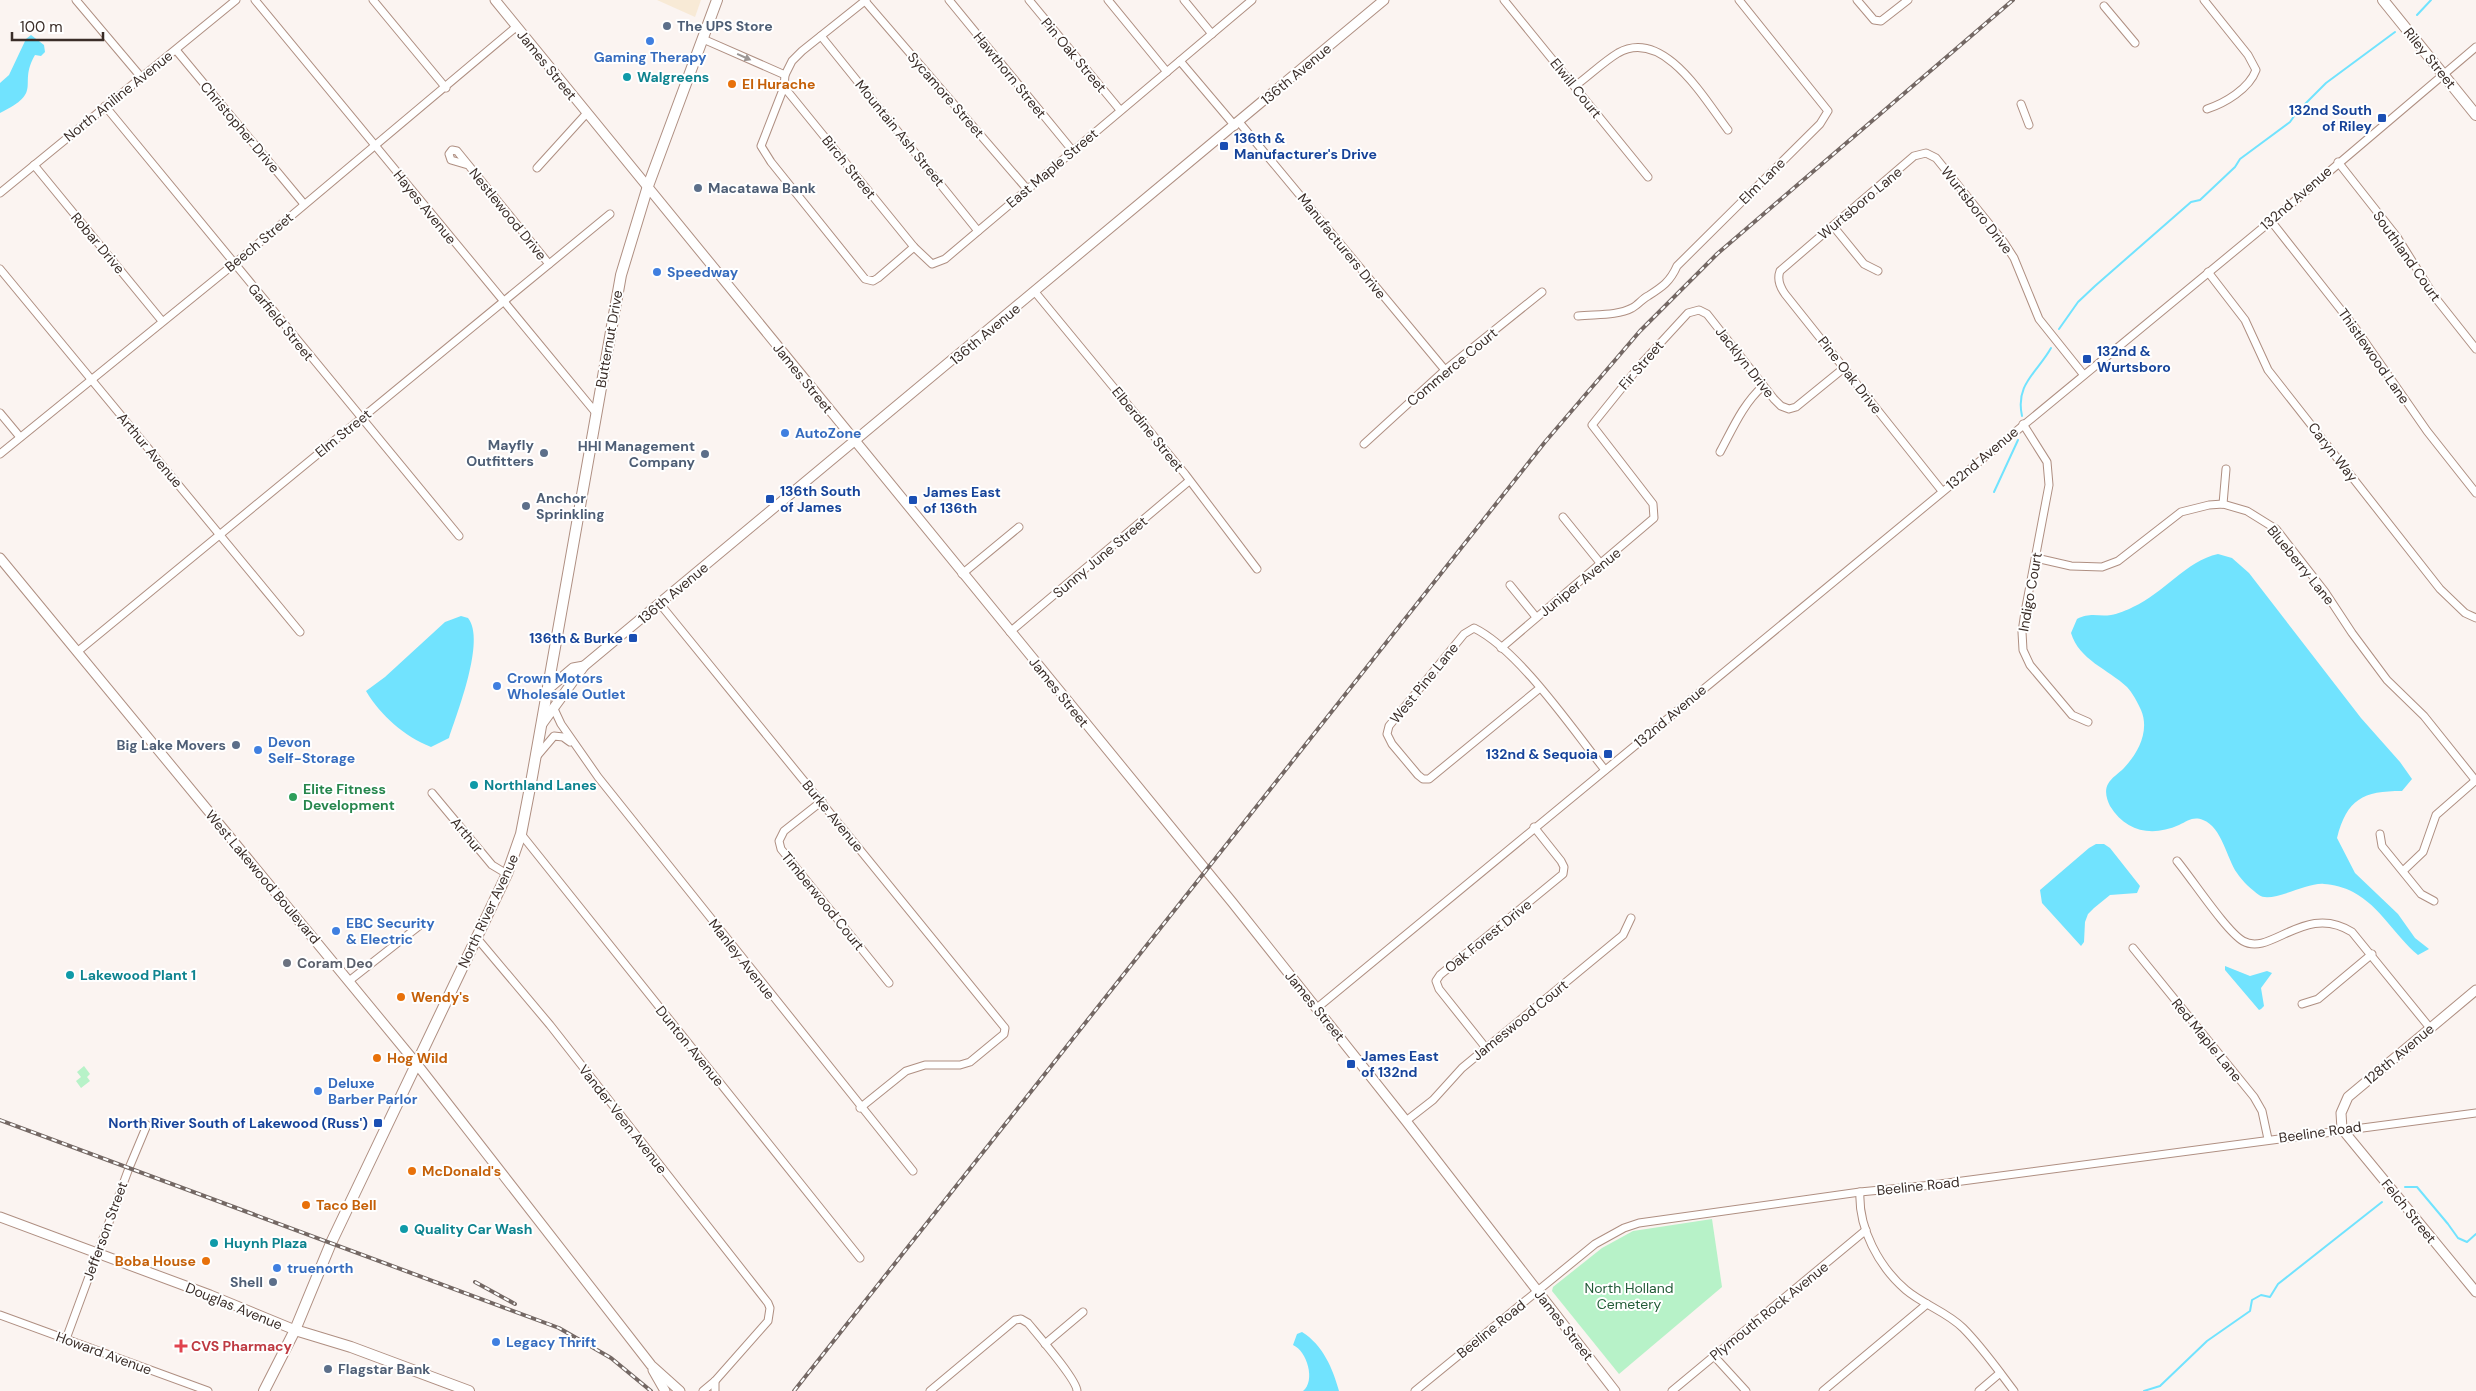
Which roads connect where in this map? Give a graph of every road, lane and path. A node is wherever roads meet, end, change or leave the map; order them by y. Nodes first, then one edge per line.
1 (76, 0) edge
2 (236, 0) edge
3 (255, 0) edge
4 (373, 0) edge
5 (495, 0) edge
6 (717, 0) edge
7 (948, 0) edge
8 (1029, 0) edge
9 (1108, 0) edge
10 (1184, 0) edge
11 (1252, 0) edge
12 (1384, 0) edge
13 (1504, 0) edge
14 (1739, 0) edge
15 (1857, 0) edge
16 (1908, 0) edge
17 (2204, 0) edge
18 (2383, 0) edge
19 (865, 1) edge
20 (2104, 6) dead end
21 (516, 27) junction
22 (1212, 34) junction
23 (821, 36) junction
24 (704, 38) junction
25 (2135, 43) dead end
26 (2476, 47) edge
27 (176, 50) junction
28 (1180, 61) junction
29 (1167, 72) junction
30 (784, 74) junction
31 (2444, 76) junction
32 (141, 77) junction
33 (1575, 86) junction
34 (784, 87) junction
35 (446, 88) junction
36 (2021, 104) dead end
37 (105, 106) junction
38 (2207, 109) dead end
39 (1120, 110) junction
40 (586, 114) junction
41 (2476, 115) edge
42 (1237, 124) junction
43 (2029, 125) dead end
44 (1728, 130) dead end
45 (375, 146) junction
46 (1072, 150) junction
47 (1926, 153) joint
48 (2338, 162) junction
49 (34, 165) junction
50 (468, 165) dead end
51 (537, 168) dead end
52 (1648, 177) dead end
53 (648, 186) junction
54 (1026, 189) junction
55 (0, 194) edge
56 (304, 204) junction
57 (610, 214) dead end
58 (2271, 220) junction
59 (1833, 226) junction
60 (978, 231) junction
61 (914, 247) junction
62 (1795, 259) joint
63 (234, 264) junction
64 (549, 264) junction
65 (0, 269) edge
66 (1878, 271) dead end
67 (2208, 272) junction
68 (1035, 292) junction
69 (1542, 292) dead end
70 (503, 302) junction
71 (1695, 310) joint
72 (1578, 316) dead end
73 (162, 321) junction
74 (2476, 349) edge
75 (1844, 368) junction
76 (1445, 370) junction
77 (2083, 374) junction
78 (92, 380) junction
79 (1763, 386) junction
80 (0, 414) edge
81 (596, 414) junction
82 (361, 419) junction
83 (2023, 424) junction
84 (20, 437) junction
85 (2033, 439) joint
86 (854, 442) junction
87 (1364, 444) dead end
88 (1720, 452) dead end
89 (0, 454) edge
90 (2226, 469) dead end
91 (1189, 481) junction
92 (1942, 491) junction
93 (2476, 493) edge
94 (2223, 504) junction
95 (1655, 513) joint
96 (1563, 517) dead end
97 (1019, 527) dead end
98 (219, 534) junction
99 (459, 536) dead end
100 (0, 558) edge
101 (2036, 558) junction
102 (1602, 564) junction
103 (1257, 569) dead end
104 (962, 574) junction
105 (1510, 585) dead end
106 (660, 604) junction
107 (1536, 617) junction
108 (2476, 618) edge
109 (300, 632) dead end
110 (1010, 632) junction
111 (1502, 648) junction
112 (77, 652) junction
113 (584, 666) junction
114 (1540, 688) junction
115 (547, 690) junction
116 (554, 709) junction
117 (2088, 722) dead end
118 (541, 724) junction
119 (575, 745) junction
120 (535, 760) junction
121 (1605, 770) junction
122 (2476, 781) edge
123 (432, 793) dead end
124 (822, 801) junction
125 (1534, 827) junction
126 (521, 834) junction
127 (2380, 834) dead end
128 (2177, 861) dead end
129 (2403, 871) junction
130 (506, 874) junction
131 (2434, 901) dead end
132 (1631, 918) dead end
133 (419, 926) dead end
134 (476, 937) junction
135 (2133, 948) dead end
136 (2372, 954) junction
137 (349, 981) junction
138 (889, 983) dead end
139 (2476, 990) edge
140 (2302, 1004) dead end
141 (1317, 1008) junction
142 (2430, 1028) junction
143 (1486, 1048) junction
144 (416, 1063) junction
145 (860, 1108) junction
146 (2476, 1113) edge
147 (1406, 1121) junction
148 (147, 1125) dead end
149 (2342, 1129) junction
150 (2268, 1139) junction
151 (913, 1171) dead end
152 (1860, 1192) junction
153 (0, 1217) edge
154 (1866, 1230) junction
155 (97, 1254) junction
156 (860, 1258) dead end
157 (1537, 1291) junction
158 (2476, 1292) edge
159 (1927, 1304) junction
160 (1083, 1312) dead end
161 (0, 1315) edge
162 (295, 1330) junction
163 (66, 1339) junction
164 (1045, 1344) junction
165 (1714, 1356) junction
166 (651, 1365) junction
167 (2000, 1373) junction
168 (715, 1381) junction
169 (1077, 1389) edge
170 (208, 1391) edge
171 (264, 1391) edge
172 (470, 1391) edge
173 (665, 1391) edge
174 (680, 1391) edge
175 (703, 1391) edge
176 (715, 1391) edge
177 (930, 1391) edge
178 (1415, 1391) edge
179 (1615, 1391) edge
180 (1672, 1391) edge
181 (1746, 1391) edge
182 (1823, 1391) edge
183 (1979, 1391) edge
184 (2014, 1391) edge

1 - 32 street
2 - 27 street, North Aniline Avenue
3 - 45 street, Hayes Avenue
4 - 35 street
5 - 21 street, James Street
6 - 24 main road, Butternut Drive
7 - 46 street, Hawthorn Street
8 - 39 street, Pin Oak Street
9 - 29 street
10 - 22 street
11 - 22 street, East Maple Street
12 - 42 street, 136th Avenue
13 - 33 street, Elwill Court
14 - 72 street, Elm Lane
15 - 16 street
17 - 38 street
18 - 31 main road, Riley Street
19 - 23 street
19 - 54 street, Sycamore Street
20 - 25 street
21 - 35 street, Beech Street
21 - 40 street, James Street
22 - 28 street, East Maple Street
23 - 30 street
23 - 60 street, Mountain Ash Street
24 -> 30 street
24 - 53 main road, Butternut Drive
26 - 31 street, 132nd Avenue
27 - 32 street, North Aniline Avenue
27 - 56 street, Christopher Drive
28 - 29 street, East Maple Street
28 - 42 street, Manufacturers Drive
29 - 39 street, East Maple Street
30 - 34 street
31 - 41 main road, Riley Street
31 - 48 street, 132nd Avenue
32 - 37 street, North Aniline Avenue
33 - 44 street
33 - 52 street, Elwill Court
34 - 61 street, Birch Street
34 - 61 street
35 - 45 street, Beech Street
36 - 43 street
37 - 49 street, North Aniline Avenue
37 - 63 street, Garfield Street
39 - 46 street, East Maple Street
40 - 51 street
40 - 53 street, James Street
42 - 68 street, 136th Avenue
42 - 76 street, Manufacturers Drive
45 - 56 street, Beech Street
45 - 70 street, Hayes Avenue
46 - 54 street, East Maple Street
47 - 59 street, Wurtsboro Lane
47 - 77 street, Wurtsboro Drive
48 - 58 street, 132nd Avenue
48 - 74 street, Southland Court
49 - 55 street, North Aniline Avenue
49 - 73 street, Robar Drive
50 - 64 street, Nestlewood Drive
53 - 81 main road, Butternut Drive
53 - 86 street, James Street
54 - 60 street, East Maple Street
56 - 63 street, Beech Street
57 - 64 street, Elm Street
58 - 67 street, 132nd Avenue
58 - 93 street, Thistlewood Lane
59 - 62 street, Wurtsboro Lane
59 - 66 street
60 - 61 street, East Maple Street
62 - 75 street, Pine Oak Drive
63 - 73 street, Beech Street
63 - 82 street, Garfield Street
64 - 70 street, Elm Street
65 - 78 street, Arthur Avenue
67 - 77 street, 132nd Avenue
67 - 108 street, Caryn Way
68 - 86 street, 136th Avenue
68 - 91 street, Elberdine Street
69 - 76 street, Commerce Court
70 - 81 street, Hayes Avenue
70 - 82 street, Elm Street
71 - 79 street, Jacklyn Drive
71 - 95 street, Fir Street
73 - 78 street, Beech Street
75 - 79 street, Jacklyn Drive
75 - 92 street, Pine Oak Drive
76 - 87 street, Commerce Court
77 - 83 street, 132nd Avenue
78 - 84 street, Beech Street
78 - 98 street, Arthur Avenue
79 - 88 street
80 - 84 street
81 - 115 main road, Butternut Drive
82 - 98 street, Elm Street
82 - 99 street, Garfield Street
83 - 85 street, 132nd Avenue
83 - 92 street, 132nd Avenue
84 - 89 street, Beech Street
85 - 101 street, Indigo Court
86 - 104 street, James Street
86 - 106 street, 136th Avenue
90 - 94 street
91 - 103 street, Elberdine Street
91 - 110 street, Sunny June Street
92 - 121 street, 132nd Avenue
94 - 101 street, Blueberry Lane
94 - 122 street, Blueberry Lane
95 - 102 street, Juniper Avenue
96 - 102 street
97 - 104 street
98 - 109 street, Arthur Avenue
98 - 112 street, Elm Street
100 - 112 street, West Lakewood Boulevard
101 - 117 street, Indigo Court
102 - 107 street, Juniper Avenue
104 - 110 street, James Street
105 - 107 street
106 - 113 street, 136th Avenue
106 - 124 street, Burke Avenue
107 - 111 street, Juniper Avenue
110 - 141 street, James Street
111 - 114 street
111 - 114 street, West Pine Lane
112 - 137 street, West Lakewood Boulevard
113 - 115 street, 136th Avenue
113 - 116 street, 136th Avenue
114 - 121 street
115 - 118 main road, North River Avenue
116 - 118 street, 136th Avenue
116 - 119 street, Manley Avenue
118 - 120 main road, North River Avenue
119 - 120 street
119 - 145 street, Manley Avenue
120 - 126 main road, North River Avenue
121 - 125 street, 132nd Avenue
122 - 129 street
123 - 130 street, Arthur
124 - 138 street, Timberwood Court
124 - 145 street, Burke Avenue
125 - 141 street, 132nd Avenue
125 - 143 street, Oak Forest Drive
126 - 130 main road, North River Avenue
126 - 156 street, Dunton Avenue
127 - 129 street
128 - 136 street
129 - 131 street
130 - 134 main road, North River Avenue
132 - 143 street, Jameswood Court
133 - 137 street
134 - 144 main road, North River Avenue
134 - 168 street, Vander Veen Avenue
135 - 150 street, Red Maple Lane
136 - 140 street
136 - 142 street
137 - 144 street, West Lakewood Boulevard
139 - 142 street, 128th Avenue
141 - 147 street, James Street
142 - 149 street, 128th Avenue
143 - 147 street, Jameswood Court
144 - 162 main road, North River Avenue
144 - 166 street, West Lakewood Boulevard
145 - 151 street, Manley Avenue
146 - 149 street, Beeline Road
147 - 157 street, James Street
148 - 155 street, Jefferson Street
149 - 150 street, Beeline Road
149 - 158 street, Felch Street
150 - 152 street, Beeline Road
152 - 154 street
152 - 157 street, Beeline Road
153 - 155 street, Douglas Avenue
154 - 159 street
154 - 165 street, Plymouth Rock Avenue
155 - 162 street, Douglas Avenue
155 - 163 street, Jefferson Street
157 - 178 street, Beeline Road
157 - 179 street, James Street
159 - 167 street
159 - 182 street
160 - 164 street
161 - 163 street, Howard Avenue
162 - 171 main road, North River Avenue
162 - 172 main road, Douglas Avenue
163 - 170 street, Howard Avenue
164 - 169 street
164 - 177 street
165 - 180 street, Plymouth Rock Avenue
165 - 181 street
166 - 173 street, West Lakewood Boulevard
166 - 174 street, West Lakewood Boulevard
167 - 183 street
167 - 184 street
168 - 175 street
168 - 176 street

